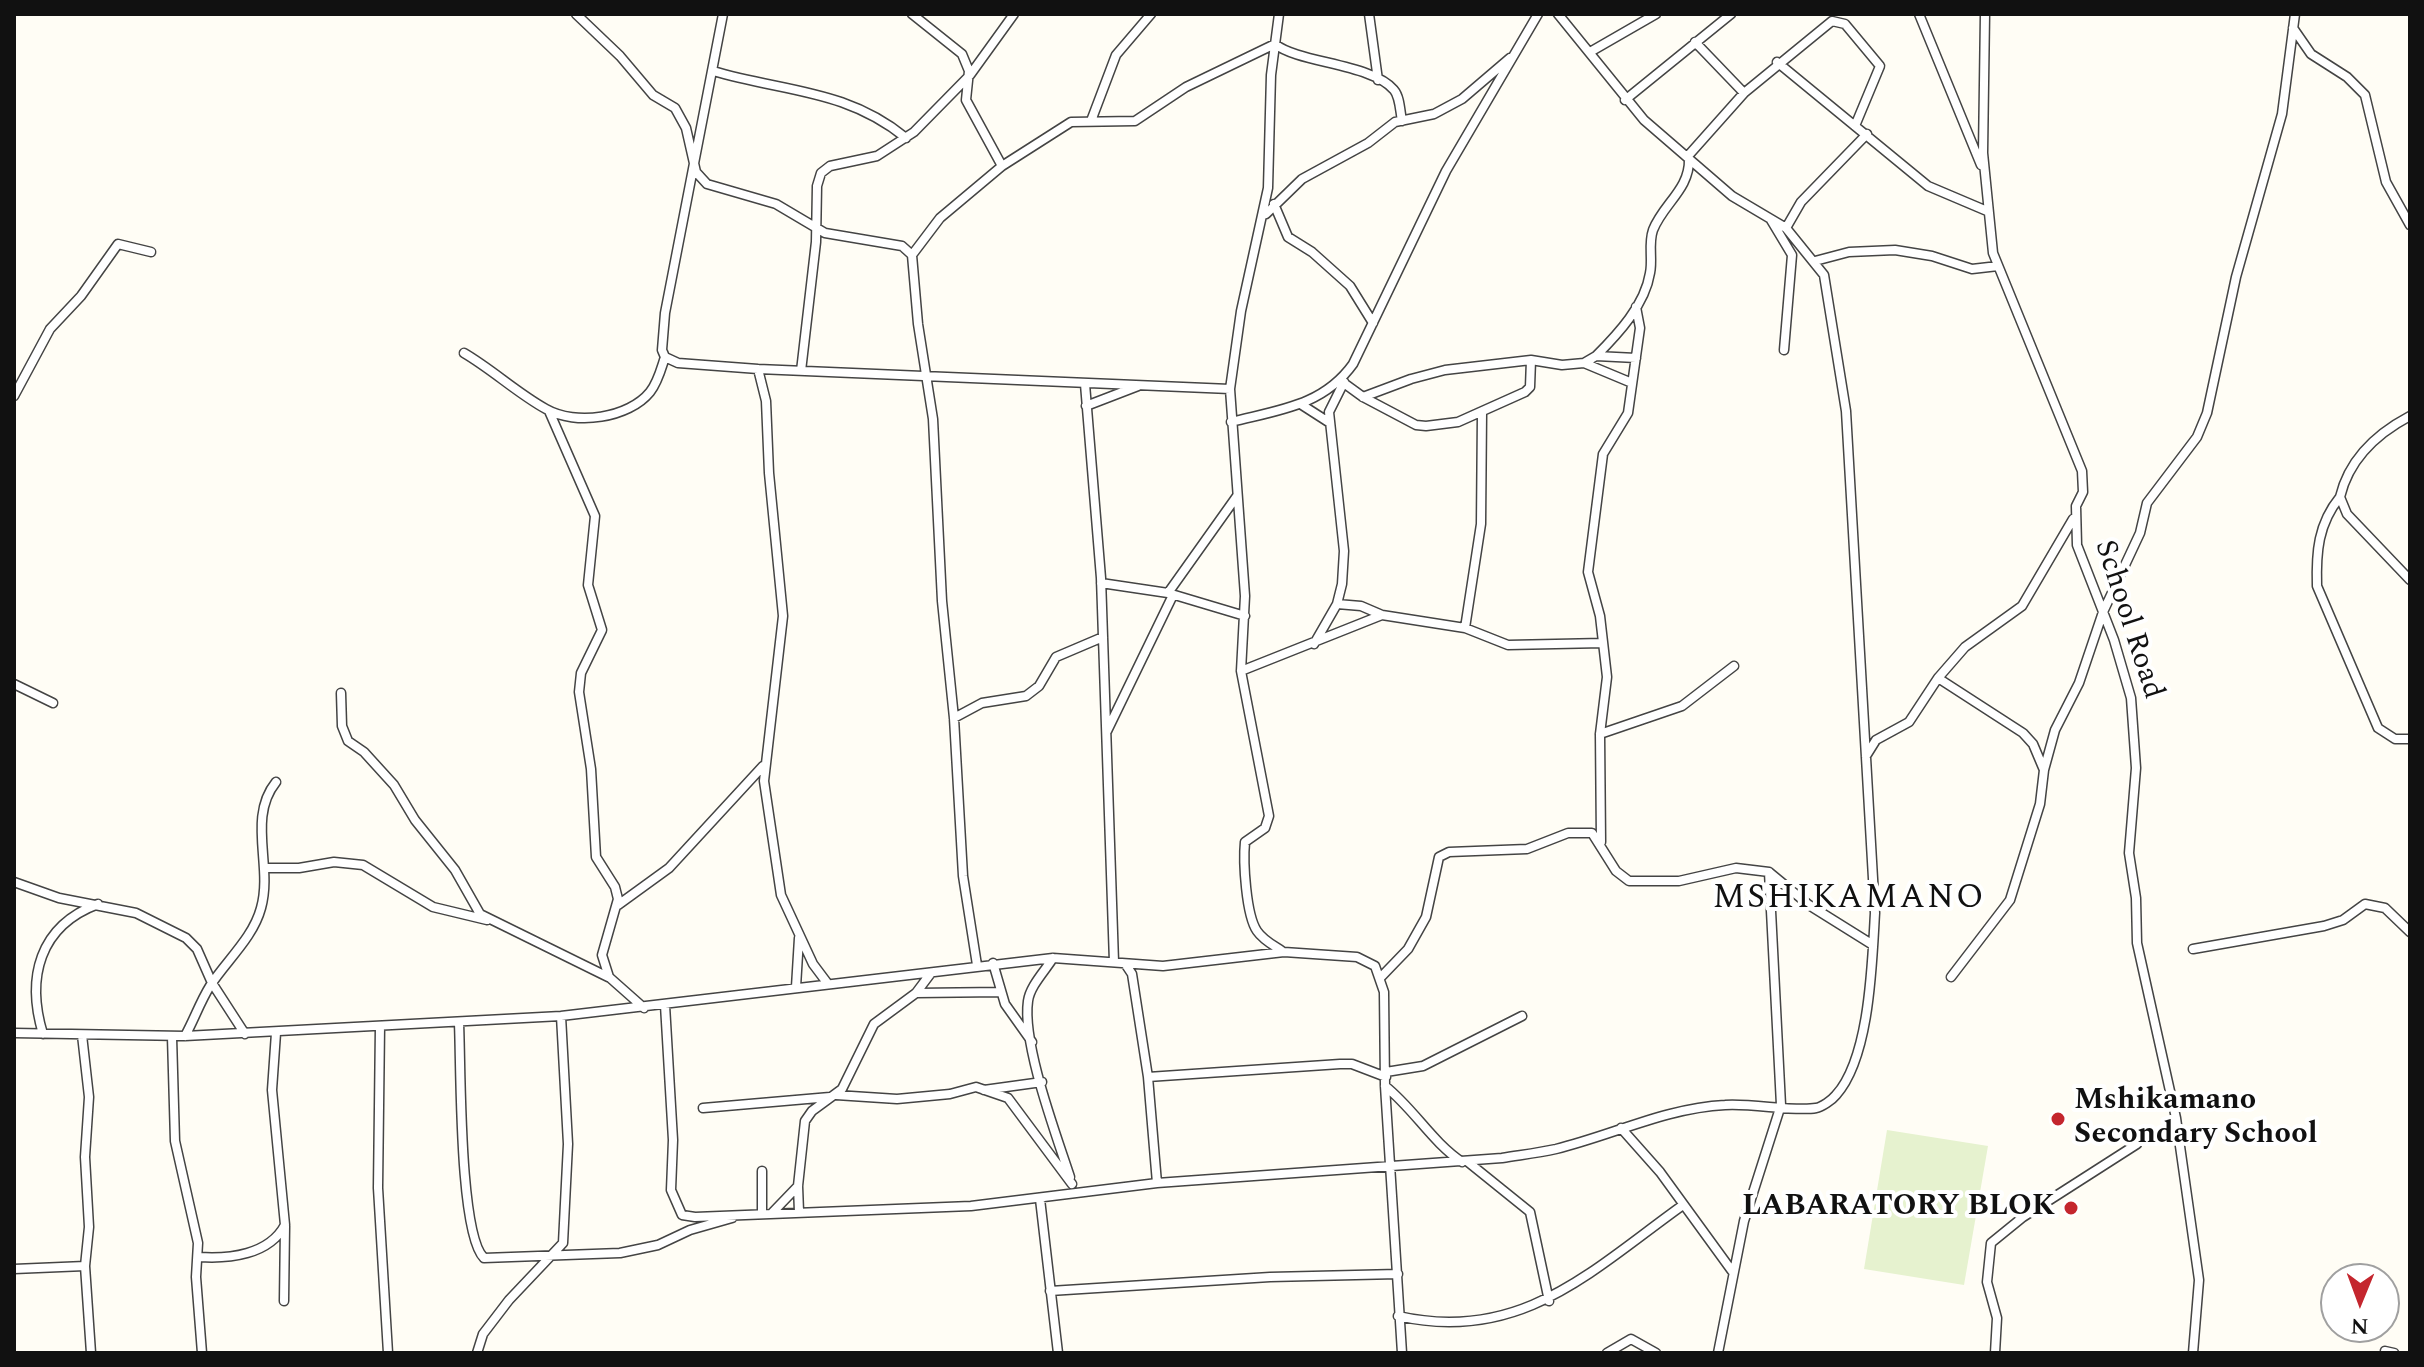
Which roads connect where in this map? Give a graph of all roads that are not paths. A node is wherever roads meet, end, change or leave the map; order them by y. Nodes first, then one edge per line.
1 (576, 14) edge
2 (723, 14) edge
3 (912, 14) edge
4 (1014, 14) edge
5 (1151, 14) edge
6 (1279, 14) edge
7 (1369, 14) edge
8 (1547, 14) edge
9 (1558, 14) edge
10 (1656, 14) edge
11 (1731, 14) edge
12 (1919, 14) edge
13 (1985, 14) edge
14 (2295, 14) edge
15 (1838, 17) edge
16 (1537, 18) edge
17 (2293, 28) junction
18 (1695, 42) junction
19 (1275, 44) junction
20 (1590, 52) junction
21 (1517, 53) junction
22 (1777, 62) junction
23 (713, 71) junction
24 (970, 75) junction
25 (1378, 80) junction
26 (1744, 93) junction
27 (1625, 100) junction
28 (1091, 121) junction
29 (1402, 121) junction
30 (1855, 126) junction
31 (1867, 134) junction
32 (906, 138) junction
33 (1688, 158) junction
34 (693, 162) junction
35 (1002, 166) junction
36 (1985, 174) junction
37 (1274, 204) junction
38 (1987, 211) junction
39 (1264, 216) junction
40 (1768, 216) junction
41 (2410, 225) edge
42 (1786, 228) junction
43 (817, 229) junction
44 (151, 252) dead end
45 (912, 255) junction
46 (1815, 261) junction
47 (1998, 266) junction
48 (1636, 307) junction
49 (1373, 323) junction
50 (1784, 350) dead end
51 (464, 353) dead end
52 (1596, 356) junction
53 (665, 357) junction
54 (1636, 358) junction
55 (1531, 360) junction
56 (1584, 363) junction
57 (758, 369) junction
58 (801, 371) junction
59 (929, 377) junction
60 (1342, 381) junction
61 (1632, 383) junction
62 (1085, 384) junction
63 (1143, 384) junction
64 (1230, 389) junction
65 (14, 396) edge
66 (1363, 397) junction
67 (1302, 405) junction
68 (1086, 406) junction
69 (549, 411) junction
70 (1482, 413) junction
71 (2410, 416) edge
72 (1231, 422) junction
73 (1330, 423) junction
74 (1237, 495) junction
75 (2340, 497) junction
76 (2075, 516) junction
77 (2410, 580) edge
78 (1101, 583) junction
79 (1171, 594) junction
80 (1337, 604) junction
81 (2103, 612) junction
82 (1382, 615) junction
83 (1245, 616) junction
84 (1465, 628) junction
85 (1103, 637) junction
86 (1603, 643) junction
87 (1313, 644) junction
88 (1734, 666) dead end
89 (1241, 671) junction
90 (1938, 678) junction
91 (14, 684) edge
92 (341, 693) dead end
93 (53, 703) dead end
94 (954, 718) junction
95 (1107, 731) junction
96 (1600, 734) junction
97 (2410, 739) edge
98 (1866, 757) junction
99 (764, 766) junction
100 (2044, 770) junction
101 (276, 782) dead end
102 (1601, 842) junction
103 (266, 868) junction
104 (1769, 872) junction
105 (14, 882) edge
106 (98, 904) junction
107 (616, 907) junction
108 (489, 920) junction
109 (2410, 932) edge
110 (800, 937) junction
111 (1873, 945) junction
112 (2193, 949) dead end
113 (1284, 952) junction
114 (1053, 958) junction
115 (1114, 962) junction
116 (993, 963) junction
117 (977, 965) junction
118 (1126, 965) junction
119 (931, 973) junction
120 (609, 977) junction
121 (1381, 977) junction
122 (1951, 977) dead end
123 (212, 983) junction
124 (828, 984) junction
125 (796, 987) junction
126 (1001, 992) junction
127 (916, 993) junction
128 (665, 1005) junction
129 (644, 1008) junction
130 (561, 1016) junction
131 (1522, 1016) dead end
132 (459, 1023) junction
133 (380, 1026) junction
134 (14, 1033) edge
135 (276, 1033) junction
136 (43, 1034) junction
137 (245, 1034) junction
138 (82, 1035) junction
139 (185, 1036) junction
140 (172, 1037) junction
141 (1032, 1043) junction
142 (1148, 1077) junction
143 (1386, 1079) junction
144 (1042, 1082) junction
145 (984, 1090) junction
146 (836, 1096) junction
147 (1781, 1105) junction
148 (703, 1108) dead end
149 (1621, 1128) junction
150 (2137, 1144) dead end
151 (1465, 1162) junction
152 (1391, 1167) junction
153 (762, 1171) dead end
154 (1157, 1183) junction
155 (798, 1186) junction
156 (1073, 1188) junction
157 (1040, 1199) junction
158 (1683, 1205) junction
159 (799, 1212) junction
160 (766, 1214) junction
161 (739, 1216) junction
162 (285, 1225) junction
163 (553, 1255) junction
164 (199, 1257) junction
165 (85, 1266) junction
166 (14, 1269) edge
167 (1732, 1272) junction
168 (1398, 1274) junction
169 (1050, 1291) junction
170 (284, 1301) dead end
171 (1549, 1301) junction
172 (1398, 1316) junction
173 (91, 1353) edge
174 (202, 1353) edge
175 (388, 1353) edge
176 (477, 1353) edge
177 (1058, 1353) edge
178 (1402, 1353) edge
179 (1607, 1353) edge
180 (1656, 1353) edge
181 (1718, 1353) edge
182 (1995, 1353) edge
183 (2193, 1353) edge

1 - 34 street
2 - 23 street
3 - 24 street
4 - 24 street
5 - 28 street
6 - 19 street
7 - 25 street
8 - 16 street
9 - 20 street
10 - 20 street
11 - 18 street
12 - 36 street
13 - 36 street, School Road
14 - 17 street
15 - 22 street
15 - 30 street
16 - 21 street
17 - 41 street
17 - 81 street
18 - 26 street
18 - 27 street
19 - 25 street
19 - 28 street
19 - 39 street
20 - 27 street
21 - 29 street
21 - 49 street
22 - 26 street
22 - 30 street
23 - 32 street
23 - 34 street
24 - 32 street
24 - 35 street
25 - 29 street
26 - 33 street
27 - 33 street
28 - 35 street
29 - 37 street
30 - 31 street
31 - 38 street
31 - 42 street
32 - 43 street
33 - 40 street
33 - 48 street
34 - 43 street
34 - 53 street
35 - 45 street
36 - 38 street, School Road
37 - 39 street
37 - 49 street
38 - 47 street, School Road
39 - 64 street
40 - 42 street
40 - 50 street
42 - 46 street
43 - 45 street
43 - 58 street
44 - 65 street
45 - 59 street
46 - 47 street
46 - 98 street
47 - 76 street, School Road
48 - 52 street
48 - 54 street
49 - 60 street
51 - 69 street
52 - 54 street
52 - 56 street
53 - 57 street
53 - 69 street
54 - 61 street
55 - 56 street
55 - 66 street
55 - 70 street
56 - 61 street
57 - 58 street
57 - 99 street
58 - 59 street
59 - 62 street
59 - 94 street
60 - 66 street
60 - 67 street
60 - 73 street
61 - 86 street
62 - 63 street
62 - 68 street
63 - 64 street
63 - 68 street
64 - 72 street
66 - 70 street
67 - 72 street
67 - 73 street
68 - 78 street
69 - 107 street
70 - 84 street
71 - 75 street
72 - 74 street
73 - 80 street
74 - 79 street
74 - 83 street
75 - 77 street
75 - 97 street
76 - 81 street, School Road
76 - 90 street
78 - 79 street
78 - 85 street
79 - 83 street
79 - 95 street
80 - 82 street
80 - 87 street
81 - 100 street
81 - 183 street, School Road
82 - 84 street
82 - 87 street
83 - 89 street
84 - 86 street
85 - 94 street
85 - 95 street
86 - 96 street
87 - 89 street
88 - 96 street
89 - 113 street
90 - 98 street
90 - 100 street
91 - 93 street
92 - 108 street
94 - 117 street
95 - 115 street
96 - 102 street
98 - 111 street
99 - 107 street
99 - 110 street
100 - 122 street
101 - 103 street
102 - 104 street
102 - 121 street
103 - 108 street
103 - 123 street
104 - 111 street
104 - 147 street
105 - 106 street
106 - 123 street
106 - 136 street
107 - 120 street
108 - 120 street
109 - 112 street
110 - 124 street
110 - 125 street
111 - 147 street
113 - 118 street
113 - 121 street
114 - 115 street
114 - 116 street
114 - 141 street
115 - 118 street
116 - 117 street
116 - 126 street
117 - 119 street
118 - 142 street
119 - 124 street
119 - 127 street
120 - 129 street
121 - 143 street
123 - 137 street
123 - 139 street
124 - 125 street
125 - 128 street
126 - 127 street
126 - 141 street
127 - 146 street
128 - 129 street
128 - 161 street
129 - 130 street
130 - 132 street
130 - 163 street
131 - 143 street
132 - 133 street
132 - 163 street
133 - 135 street
133 - 175 street
134 - 136 street
135 - 137 street
135 - 162 street
136 - 138 street
137 - 139 street
138 - 140 street
138 - 165 street
139 - 140 street
140 - 164 street
141 - 144 street
142 - 143 street
142 - 154 street
143 - 151 street
143 - 152 street
144 - 145 street
144 - 156 street
145 - 146 street
145 - 156 street
146 - 148 street
146 - 155 street
147 - 149 street
147 - 167 street
149 - 151 street
149 - 158 street
150 - 182 street
151 - 152 street
151 - 171 street
152 - 154 street
152 - 168 street
153 - 160 street
154 - 156 street
155 - 159 street
155 - 160 street
156 - 157 street
157 - 159 street
157 - 169 street
158 - 167 street
158 - 171 street
159 - 160 street
160 - 161 street
161 - 163 street
162 - 164 street
162 - 170 street
163 - 176 street
164 - 174 street
165 - 166 street
165 - 173 street
167 - 181 street
168 - 169 street
168 - 172 street
169 - 177 street
171 - 172 street
172 - 178 street
179 - 180 street

